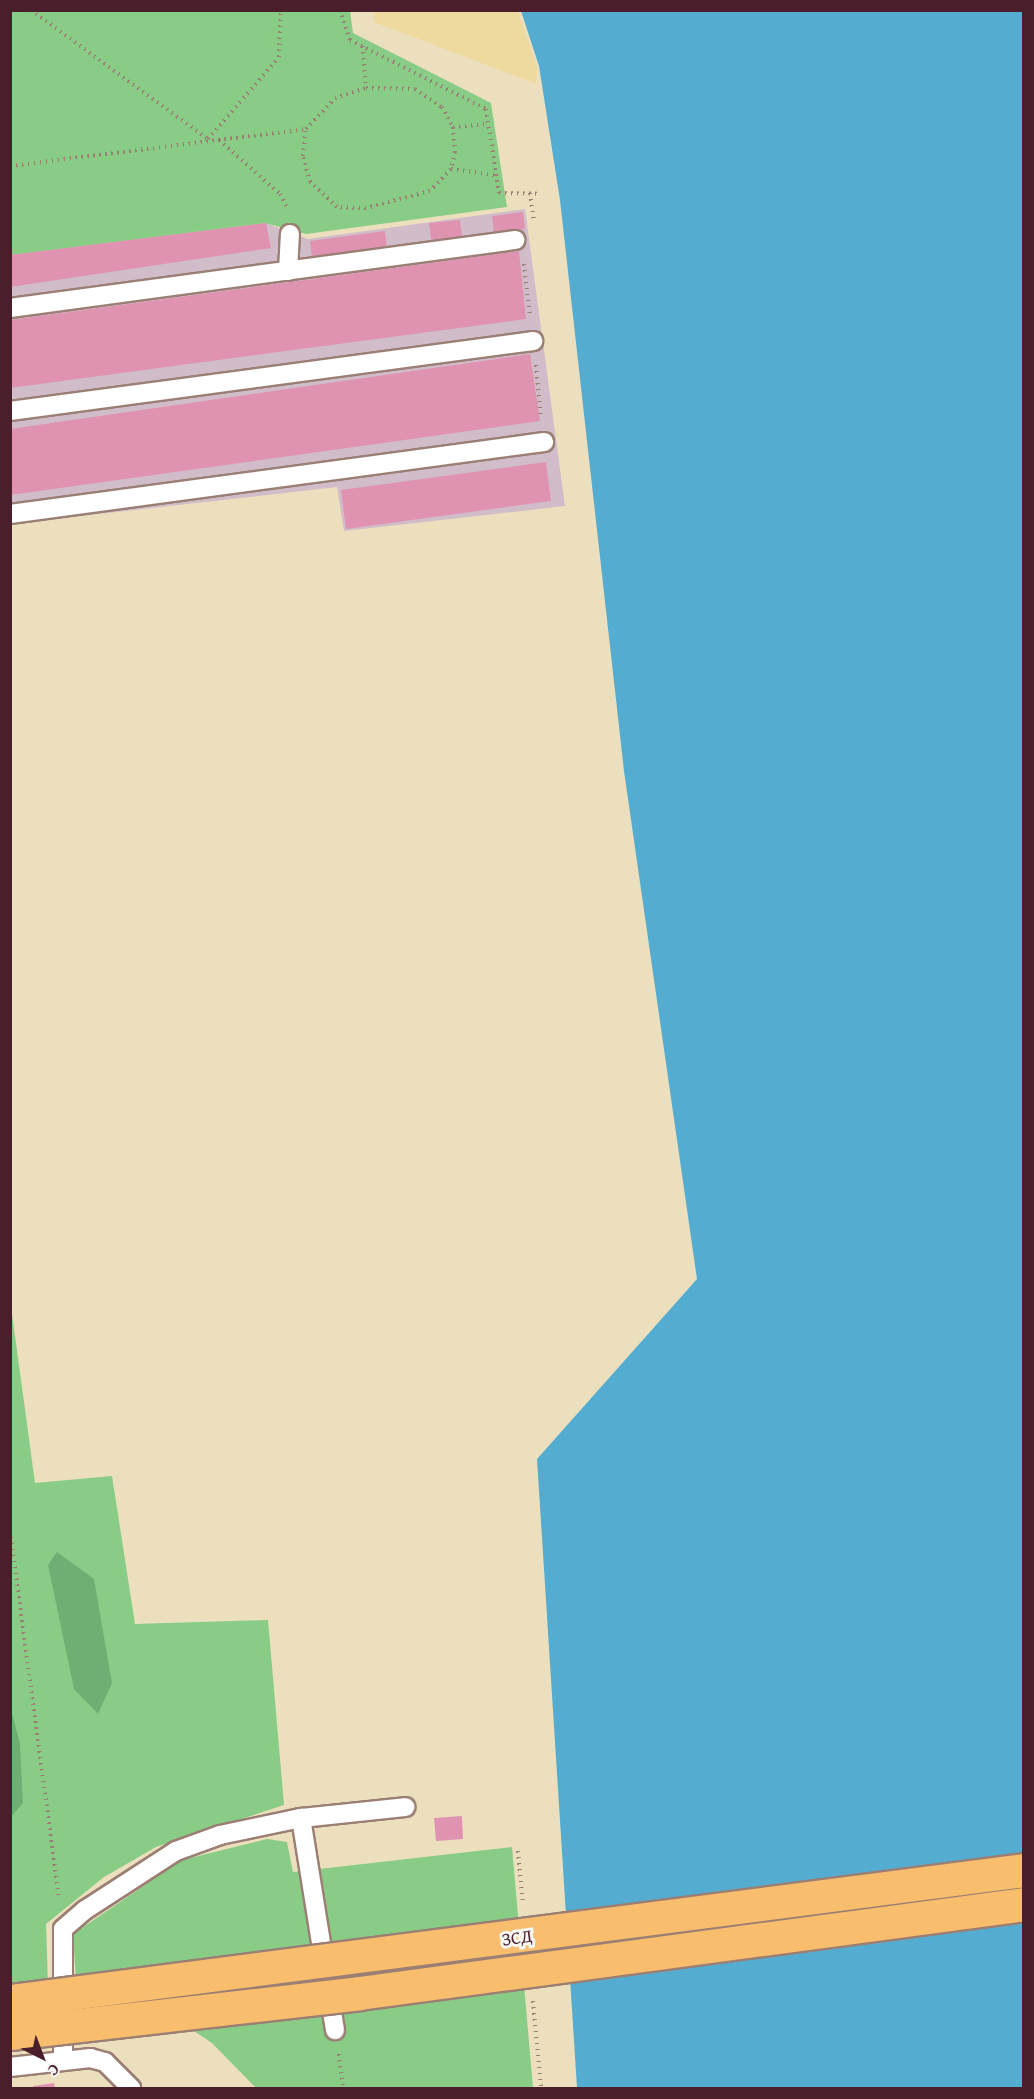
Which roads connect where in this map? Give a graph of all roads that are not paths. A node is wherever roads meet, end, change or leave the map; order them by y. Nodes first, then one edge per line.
1 (289, 228) road end
2 (515, 240) dead end
3 (288, 271) junction
4 (10, 308) edge
5 (533, 340) dead end
6 (10, 411) edge
7 (544, 442) dead end
8 (10, 514) edge
9 (405, 1808) dead end
10 (301, 1818) junction
11 (1023, 1870) edge
12 (1023, 1904) edge
13 (10, 2001) edge
14 (335, 2030) road end
15 (10, 2033) edge
16 (63, 2059) junction
17 (10, 2067) edge
18 (131, 2088) edge

1 - 3 lane
2 - 3 lane
3 - 4 lane
5 - 6 lane
7 - 8 lane
9 - 10 lane
10 - 14 lane
10 - 16 lane
11 - 13 highway, ЗСД, bridge
12 - 15 highway, ЗСД, bridge
16 - 17 lane
16 - 18 lane

